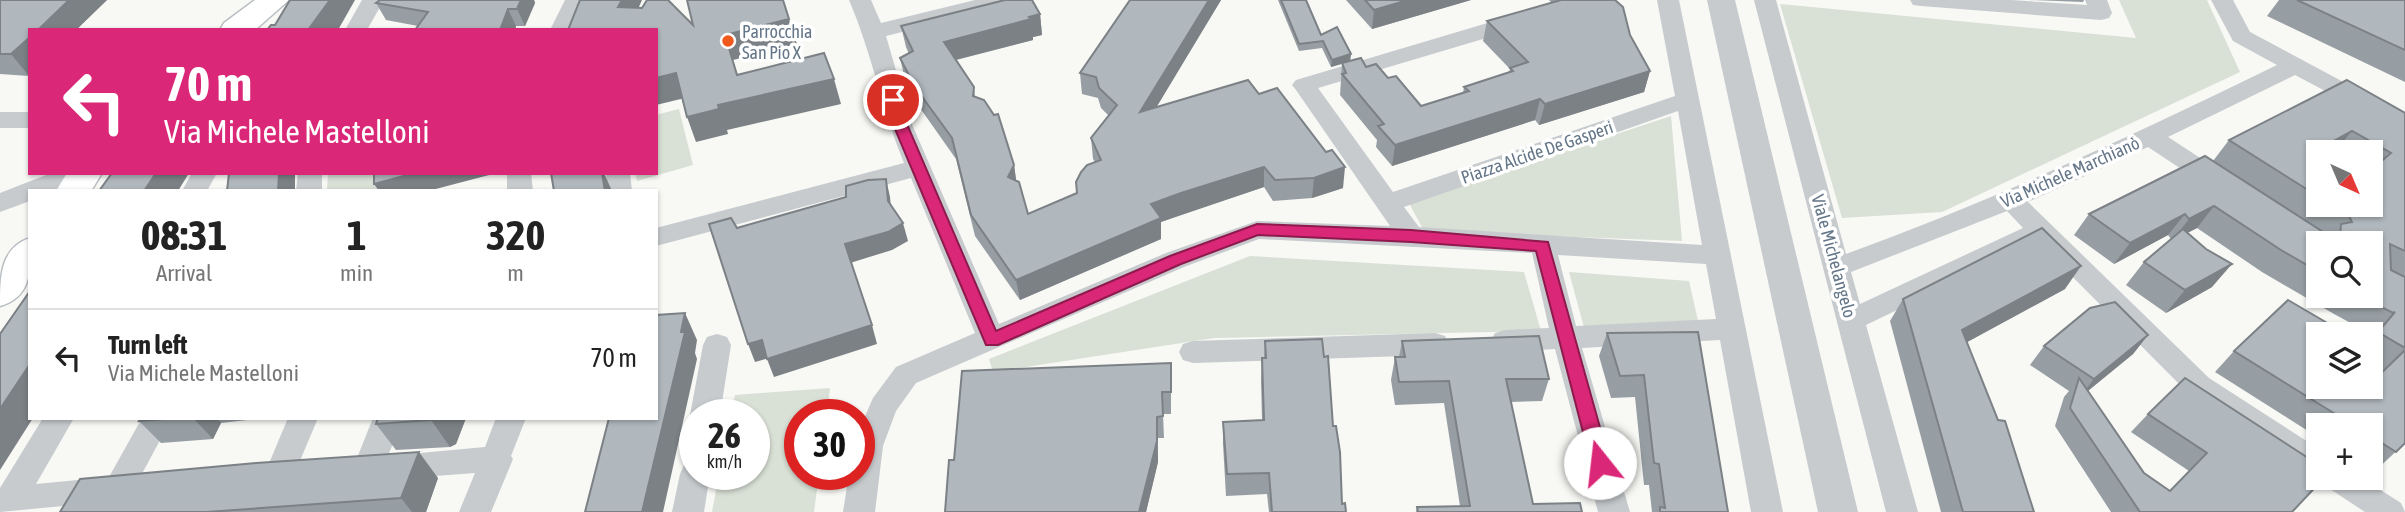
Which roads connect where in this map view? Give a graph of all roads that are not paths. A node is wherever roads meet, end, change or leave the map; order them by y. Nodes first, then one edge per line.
1 (274, 0) edge
2 (373, 0) edge
3 (576, 0) edge
4 (860, 0) edge
5 (1001, 0) edge
6 (1668, 0) edge
7 (1721, 0) edge
8 (1765, 0) edge
9 (1921, 0) edge
10 (2096, 0) edge
11 (2222, 0) edge
12 (948, 6) edge
13 (1527, 19) edge
14 (238, 28) edge
15 (357, 28) edge
16 (562, 28) edge
17 (874, 32) junction
18 (2296, 65) junction
19 (1687, 100) junction
20 (0, 120) edge
21 (28, 120) edge
22 (2405, 125) edge
23 (2150, 137) junction
24 (918, 168) junction
25 (71, 175) edge
26 (35, 189) edge
27 (28, 192) edge
28 (2240, 196) edge
29 (2010, 199) junction
30 (0, 203) edge
31 (1388, 203) junction
32 (2041, 230) junction
33 (658, 236) edge
34 (1411, 236) junction
35 (1543, 246) junction
36 (28, 254) edge
37 (1716, 255) junction
38 (1837, 267) junction
39 (0, 292) edge
40 (1851, 320) junction
41 (1730, 329) junction
42 (992, 340) junction
43 (1566, 340) junction
44 (717, 345) dead end
45 (1193, 352) dead end
46 (708, 399) edge
47 (58, 420) edge
48 (157, 420) edge
49 (302, 420) edge
50 (387, 420) edge
51 (511, 420) edge
52 (2306, 456) edge
53 (498, 459) junction
54 (280, 474) edge
55 (159, 484) edge
56 (119, 487) junction
57 (692, 490) edge
58 (2356, 490) edge
59 (5, 500) edge
60 (71, 502) edge
61 (475, 512) edge
62 (688, 512) edge
63 (859, 512) edge
64 (1614, 512) edge
65 (1767, 512) edge
66 (1838, 512) edge
67 (1902, 512) edge
68 (2390, 512) edge

1 - 14 main road
2 - 15 street
3 - 16 street
4 - 17 street
5 - 12 street
6 - 19 street
7 - 66 street
8 - 38 street, Viale Michelangelo
9 - 10 street
11 - 18 street
12 - 17 street
13 - 31 street
17 - 24 street
18 - 22 street
18 - 23 street, Via Michele Marchianò
19 - 31 street, Piazza Alcide De Gasperi
19 - 37 street
20 - 21 street
23 - 28 street
23 - 29 street, Via Michele Marchianò
24 - 33 street
24 - 42 street
25 - 26 street
27 - 30 street
29 - 32 street
29 - 38 street, Via Michele Marchianò
31 - 34 street
32 - 40 street
32 - 52 street
34 - 35 street
34 - 42 street
35 - 37 street
35 - 43 street
36 - 39 main road
37 - 41 street
38 - 40 street, Viale Michelangelo
40 - 67 street, Viale Michelangelo
41 - 43 street
41 - 65 street
42 - 63 street
43 - 45 street
43 - 64 street
44 - 46 street
47 - 59 street
48 - 56 street
49 - 54 street
50 - 53 street
51 - 53 street
53 - 61 street
55 - 56 street
56 - 60 street
57 - 62 street
58 - 68 street
59 - 60 street

